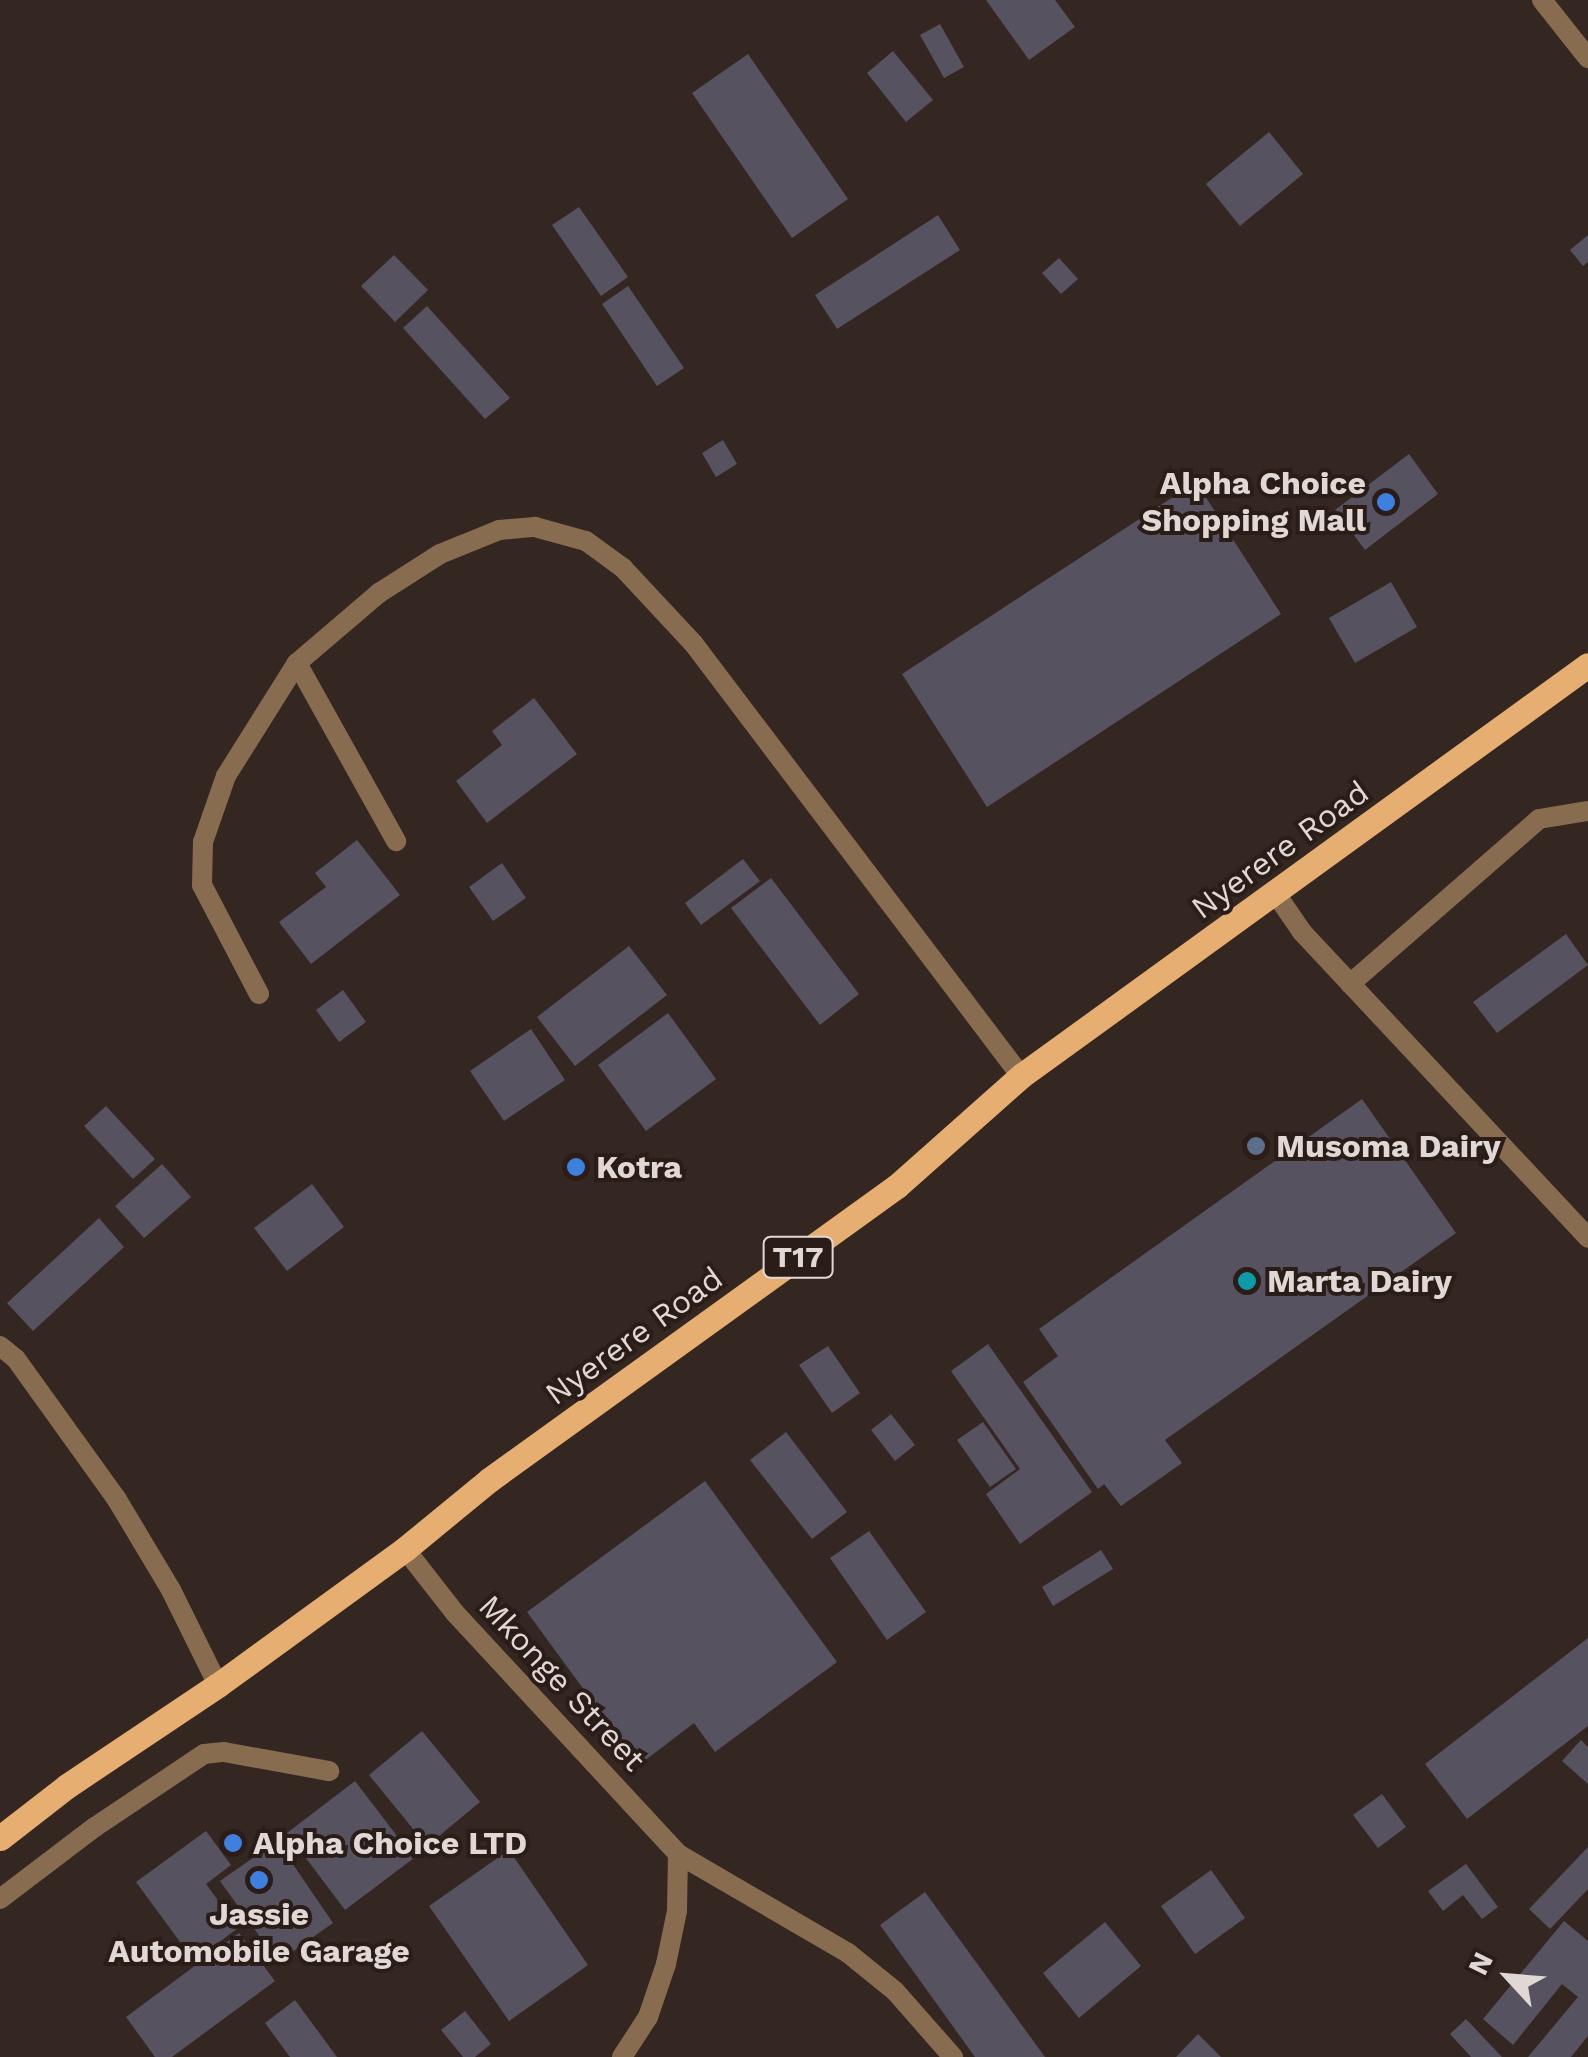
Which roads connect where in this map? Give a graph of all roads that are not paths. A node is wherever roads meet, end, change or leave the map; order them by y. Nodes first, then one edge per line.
1 (1542, 0) edge
2 (1588, 58) edge
3 (297, 663) junction
4 (1588, 664) edge
5 (1588, 811) edge
6 (396, 841) dead end
7 (1276, 894) junction
8 (1350, 984) junction
9 (258, 994) dead end
10 (1021, 1076) junction
11 (1588, 1238) edge
12 (0, 1346) edge
13 (406, 1549) junction
14 (218, 1685) junction
15 (330, 1770) dead end
16 (0, 1838) edge
17 (678, 1854) junction
18 (0, 1899) edge
19 (622, 2057) edge
20 (953, 2057) edge

1 - 2 street
3 - 6 street
3 - 9 street
3 - 10 street
4 - 7 main road, Nyerere Road / T17
5 - 8 street
7 - 8 street
7 - 10 main road, Nyerere Road / T17
8 - 11 street
10 - 13 main road, Nyerere Road / T17
12 - 14 street
13 - 14 main road, Nyerere Road / T17
13 - 17 street, Mkonge Street
14 - 16 main road, Nyerere Road / T17
15 - 18 street
17 - 19 street
17 - 20 street, Mkonge Street

